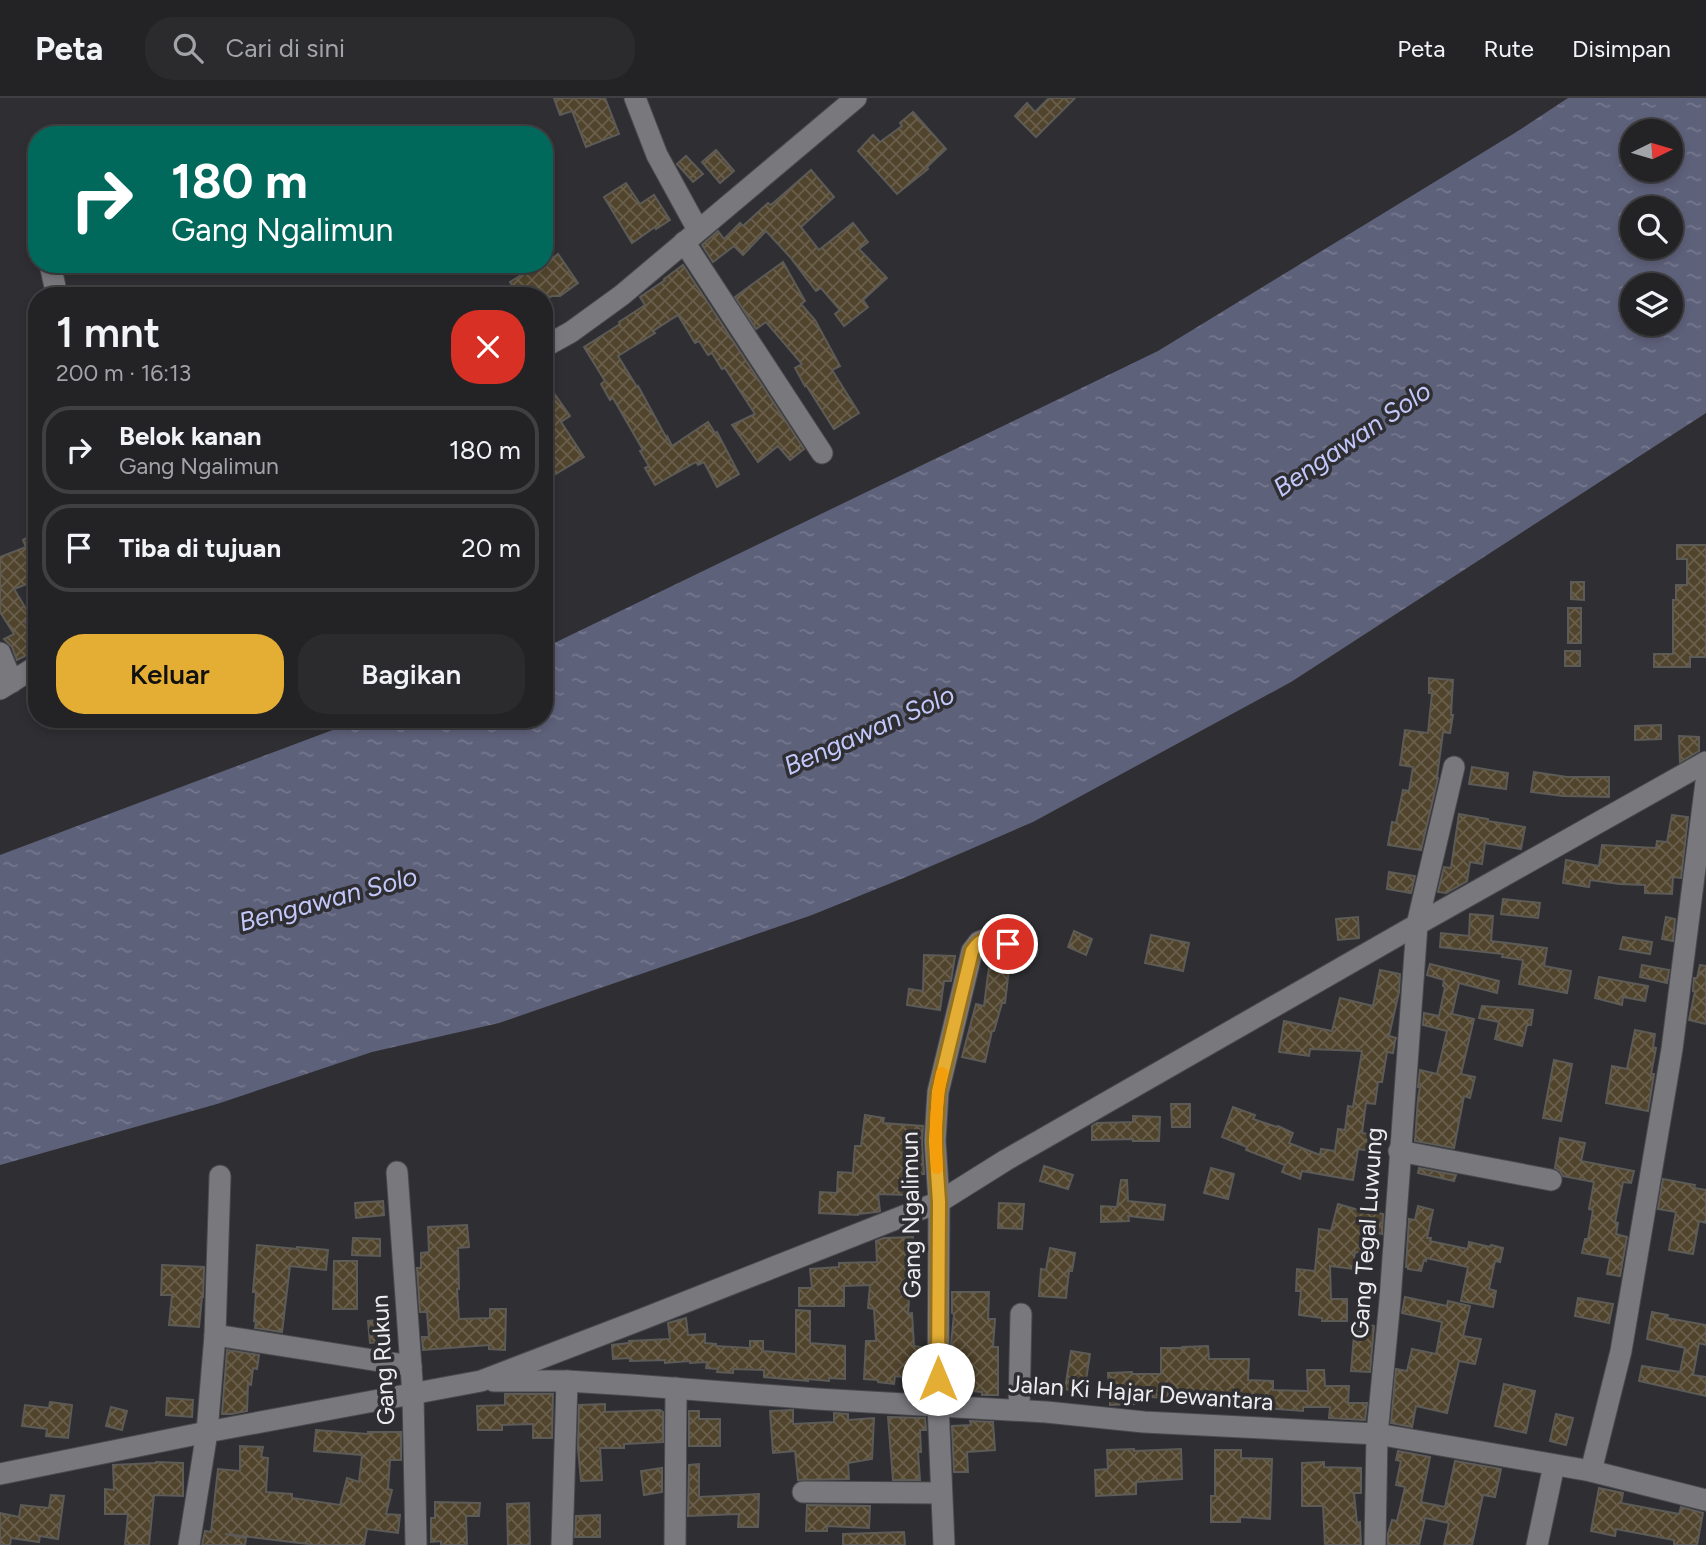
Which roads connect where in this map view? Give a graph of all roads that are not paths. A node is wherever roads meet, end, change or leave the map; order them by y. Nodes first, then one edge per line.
1 (635, 98) edge
2 (856, 98) edge
3 (691, 236) junction
4 (553, 341) edge
5 (822, 453) dead end
6 (0, 653) edge
7 (28, 672) edge
8 (6, 686) edge
9 (1706, 762) edge
10 (1454, 767) dead end
11 (1706, 782) edge
12 (1417, 925) junction
13 (1027, 950) dead end
14 (1399, 1151) junction
15 (397, 1172) dead end
16 (220, 1176) dead end
17 (1551, 1180) dead end
18 (939, 1202) junction
19 (1021, 1314) dead end
20 (215, 1335) junction
21 (411, 1366) junction
22 (481, 1381) junction
23 (567, 1381) junction
24 (676, 1388) junction
25 (413, 1395) junction
26 (938, 1405) junction
27 (1019, 1410) junction
28 (208, 1432) junction
29 (1377, 1434) junction
30 (1554, 1465) junction
31 (1591, 1471) junction
32 (0, 1474) edge
33 (803, 1492) dead end
34 (941, 1493) junction
35 (1706, 1500) edge
36 (189, 1545) edge
37 (416, 1545) edge
38 (562, 1545) edge
39 (675, 1545) edge
40 (944, 1545) edge
41 (1376, 1545) edge
42 (1537, 1545) edge

1 - 3 street
2 - 3 street
3 - 4 street
3 - 5 street
6 - 8 street
7 - 8 street
9 - 12 street
10 - 12 street, Gang Tegal Luwung
11 - 31 street
12 - 14 street, Gang Tegal Luwung
12 - 18 street
13 - 18 street, Gang Ngalimun
14 - 17 street
14 - 29 street, Gang Tegal Luwung
15 - 21 street, Gang Rukun
16 - 20 street
18 - 22 street
18 - 26 street, Gang Ngalimun
19 - 27 street
20 - 21 street
20 - 28 street
21 - 25 street, Gang Rukun
22 - 23 street, Jalan Ki Hajar Dewantara
22 - 25 street
23 - 24 street, Jalan Ki Hajar Dewantara
23 - 38 street
24 - 26 street, Jalan Ki Hajar Dewantara
24 - 39 street
25 - 28 street
25 - 37 street, Gang Rukun
26 - 27 street, Jalan Ki Hajar Dewantara
26 - 34 street, Gang Ngalimun
27 - 29 street, Jalan Ki Hajar Dewantara
28 - 32 street
28 - 36 street
29 - 30 street, Jalan Ki Hajar Dewantara
29 - 41 street, Gang Tegal Luwung
30 - 31 street, Jalan Ki Hajar Dewantara
30 - 42 street
31 - 35 street, Jalan Ki Hajar Dewantara
33 - 34 street
34 - 40 street, Gang Ngalimun

